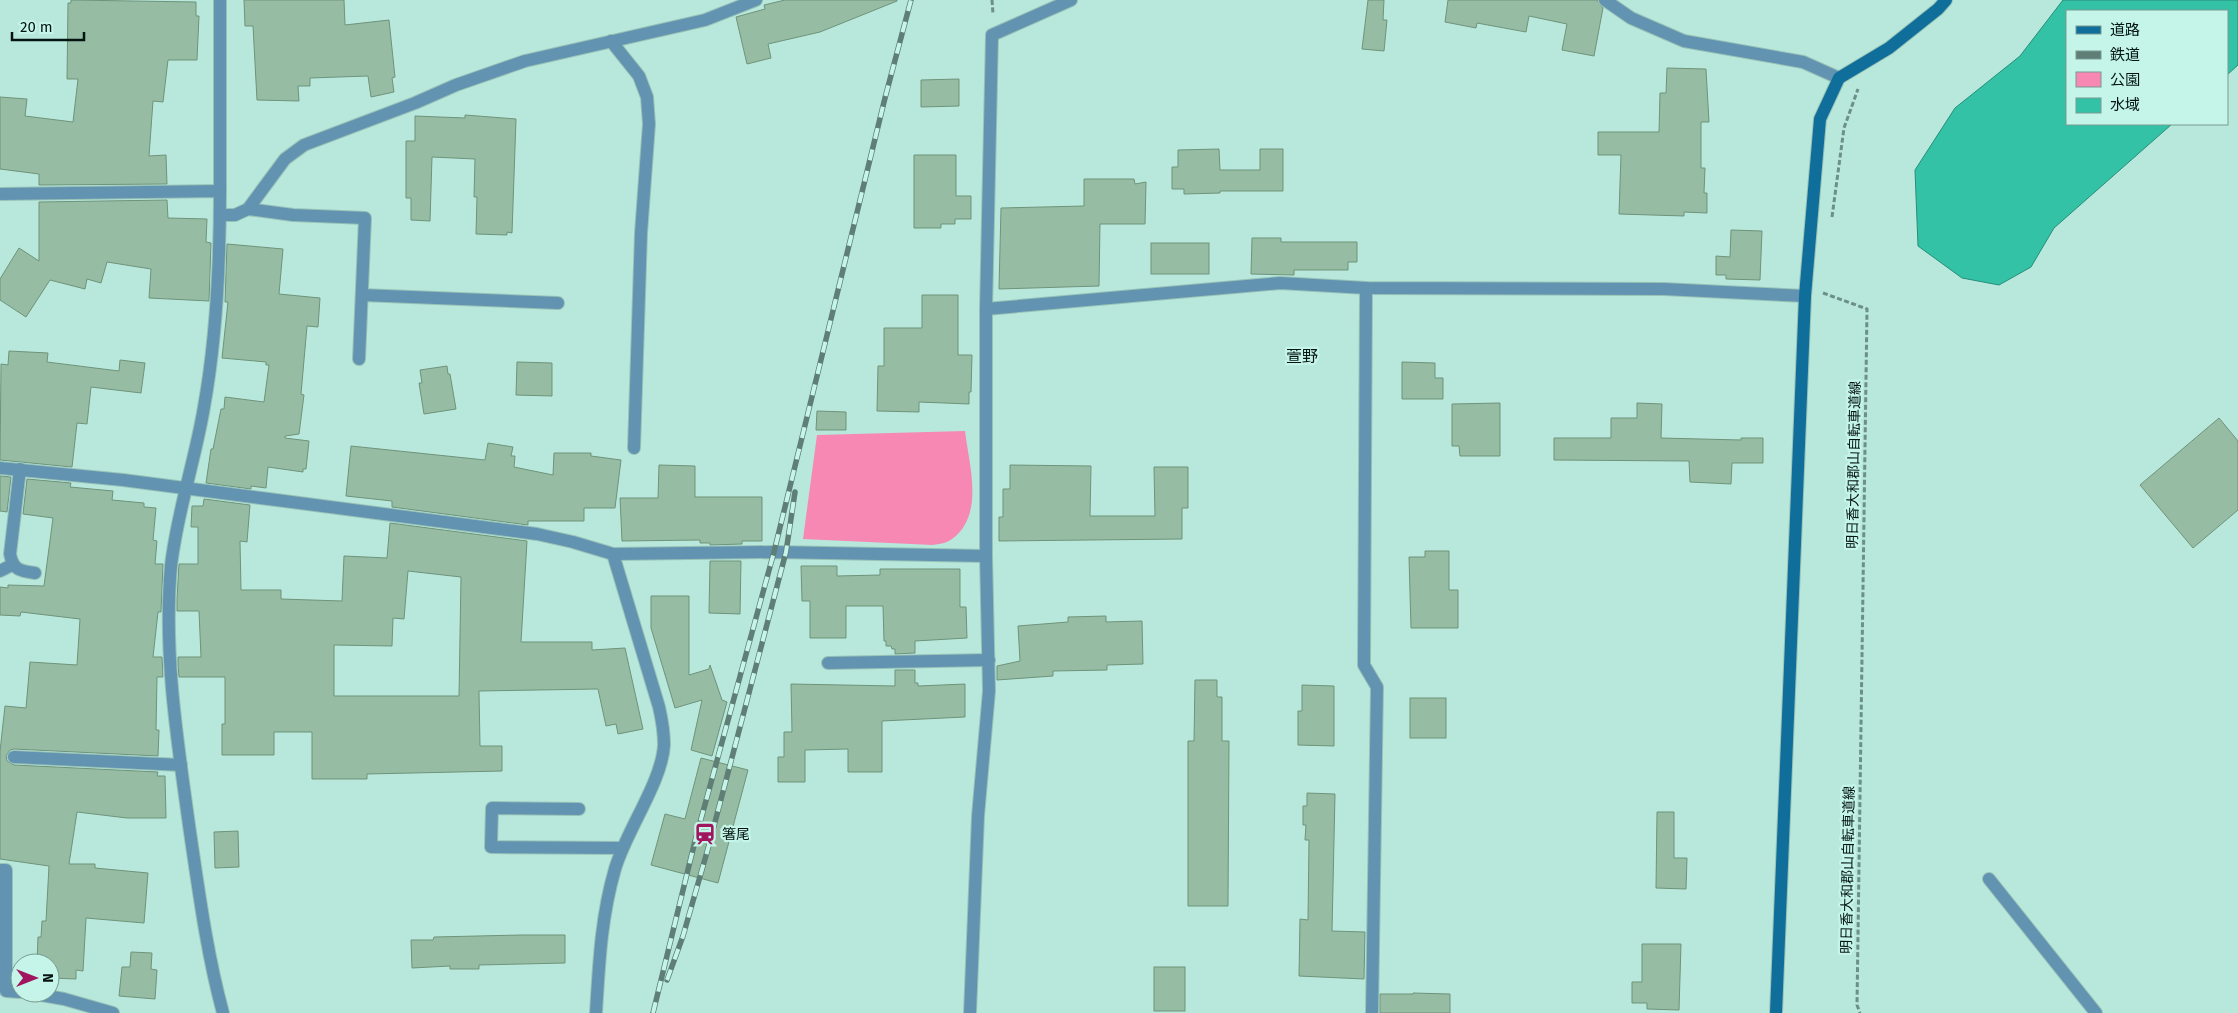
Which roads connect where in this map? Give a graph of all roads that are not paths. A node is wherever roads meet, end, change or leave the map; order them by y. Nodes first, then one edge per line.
1 (220, 0) edge
2 (756, 0) edge
3 (1071, 0) edge
4 (1606, 0) edge
5 (1946, 0) edge
6 (611, 42) junction
7 (1839, 78) junction
8 (220, 191) junction
9 (0, 194) edge
10 (248, 209) junction
11 (220, 215) junction
12 (1366, 288) junction
13 (362, 295) junction
14 (1805, 296) junction
15 (558, 303) dead end
16 (986, 309) junction
17 (359, 359) dead end
18 (634, 448) dead end
19 (0, 468) edge
20 (20, 469) junction
21 (185, 488) junction
22 (613, 554) junction
23 (986, 556) junction
24 (12, 565) junction
25 (0, 571) edge
26 (35, 573) dead end
27 (989, 660) junction
28 (828, 663) dead end
29 (14, 757) dead end
30 (181, 765) junction
31 (579, 809) dead end
32 (622, 848) junction
33 (0, 870) edge
34 (1989, 879) dead end
35 (3, 991) edge
36 (60, 998) edge
37 (113, 1013) edge
38 (223, 1013) edge
39 (596, 1013) edge
40 (970, 1013) edge
41 (1372, 1013) edge
42 (1776, 1013) edge
43 (2096, 1013) edge

1 - 8 street
2 - 6 street
3 - 16 street
4 - 7 street
5 - 7 street
6 - 10 street
6 - 18 street
7 - 14 street
8 - 9 street
8 - 11 street
10 - 11 street
10 - 13 street
11 - 21 street
12 - 14 street
12 - 16 street
12 - 41 street
13 - 15 street
13 - 17 street
14 - 42 street
16 - 23 street
19 - 20 street
20 - 21 street
20 - 24 street
21 - 22 street
21 - 30 street
22 - 23 street
22 - 32 street
23 - 27 street
24 - 25 street
24 - 26 street
27 - 28 street
27 - 40 street
29 - 30 street
30 - 38 street
31 - 32 street
32 - 39 street
33 - 35 street
34 - 43 street
36 - 37 street

